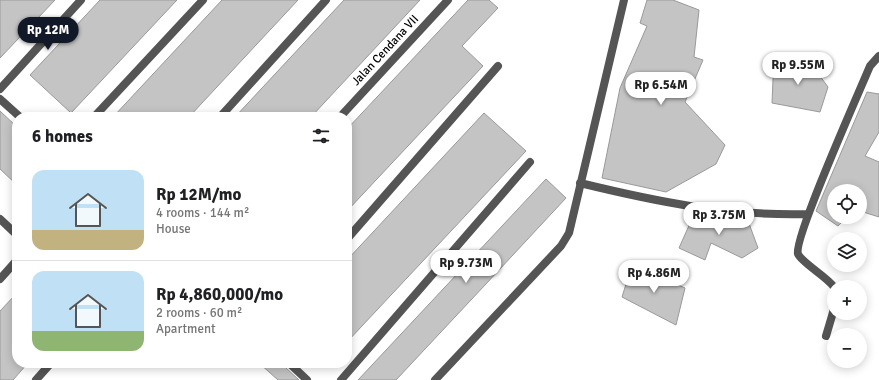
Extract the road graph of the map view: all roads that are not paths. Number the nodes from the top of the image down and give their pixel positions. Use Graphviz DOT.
graph roads {
  1 [pos="81,0"];
  2 [pos="203,0"];
  3 [pos="326,0"];
  4 [pos="448,0"];
  5 [pos="624,0"];
  6 [pos="879,56"];
  7 [pos="498,66"];
  8 [pos="0,89"];
  9 [pos="0,99"];
  10 [pos="14,112"];
  11 [pos="99,112"];
  12 [pos="225,112"];
  13 [pos="345,112"];
  14 [pos="530,162"];
  15 [pos="580,183"];
  16 [pos="808,214"];
  17 [pos="0,219"];
  18 [pos="12,230"];
  19 [pos="352,233"];
  20 [pos="12,266"];
  21 [pos="0,279"];
  22 [pos="829,280"];
  23 [pos="831,320"];
  24 [pos="826,336"];
  25 [pos="352,367"];
  26 [pos="47,368"];
  27 [pos="294,368"];
  28 [pos="351,368"];
  29 [pos="36,380"];
  30 [pos="307,380"];
  31 [pos="341,380"];
  32 [pos="435,380"];
  1 -- 8 [label="street"];
  2 -- 11 [label="street"];
  3 -- 12 [label="street"];
  4 -- 13 [label="street, Jalan Cendana VII"];
  5 -- 15 [label="street"];
  6 -- 16 [label="street"];
  7 -- 19 [label="street"];
  9 -- 10 [label="street"];
  14 -- 25 [label="street"];
  15 -- 16 [label="street"];
  15 -- 32 [label="street"];
  16 -- 22 [label="street"];
  17 -- 18 [label="street"];
  20 -- 21 [label="street"];
  23 -- 24 [label="street"];
  26 -- 29 [label="street"];
  27 -- 30 [label="street"];
  28 -- 31 [label="street"];
}
